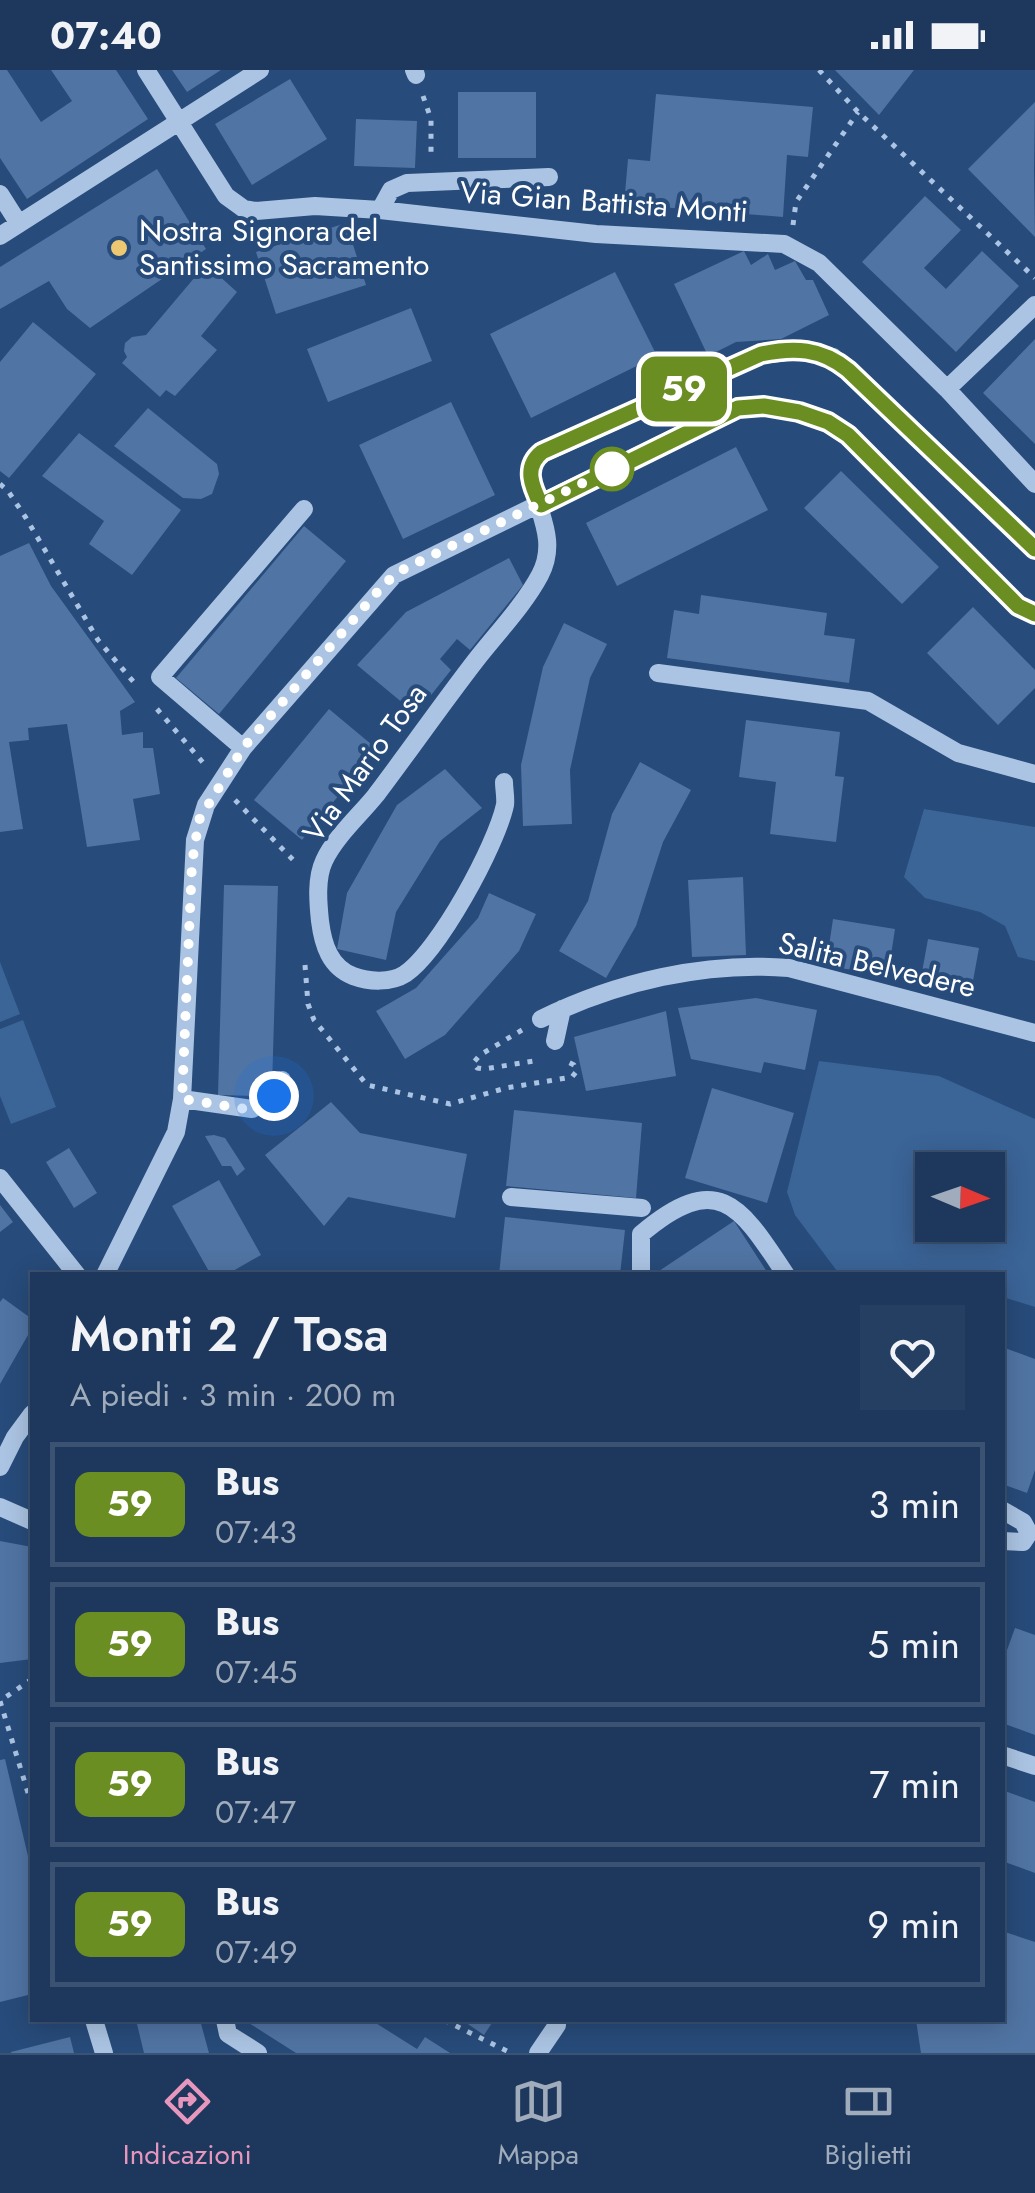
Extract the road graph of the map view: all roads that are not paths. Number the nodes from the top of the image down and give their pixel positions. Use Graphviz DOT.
graph roads {
  1 [pos="146,70"];
  2 [pos="260,70"];
  3 [pos="176,122"];
  4 [pos="549,177"];
  5 [pos="0,194"];
  6 [pos="380,210"];
  7 [pos="19,224"];
  8 [pos="0,236"];
  9 [pos="1035,305"];
  10 [pos="948,390"];
  11 [pos="1035,484"];
  12 [pos="541,505"];
  13 [pos="304,509"];
  14 [pos="1035,548"];
  15 [pos="1035,614"];
  16 [pos="658,673"];
  17 [pos="243,748"];
  18 [pos="1035,774"];
  19 [pos="504,782"];
  20 [pos="562,1008"];
  21 [pos="542,1019"];
  22 [pos="1035,1033"];
  23 [pos="554,1041"];
  24 [pos="282,1080"];
  25 [pos="182,1099"];
  26 [pos="0,1178"];
  27 [pos="511,1197"];
  28 [pos="642,1208"];
  29 [pos="75,1272"];
  30 [pos="106,1272"];
  31 [pos="641,1272"];
  32 [pos="784,1272"];
  33 [pos="30,1417"];
  34 [pos="0,1467"];
  35 [pos="0,1507"];
  36 [pos="1005,1512"];
  37 [pos="30,1520"];
  38 [pos="1005,1541"];
  39 [pos="1005,1756"];
  40 [pos="1035,1766"];
  41 [pos="95,2022"];
  42 [pos="557,2025"];
  43 [pos="227,2027"];
  44 [pos="104,2053"];
  45 [pos="233,2053"];
  46 [pos="258,2053"];
  47 [pos="538,2053"];
  1 -- 3 [label="street, Via Gian Battista Monti"];
  2 -- 3 [label="street"];
  3 -- 6 [label="street, Via Gian Battista Monti"];
  3 -- 7 [label="street"];
  4 -- 6 [label="street"];
  5 -- 7 [label="street"];
  6 -- 10 [label="street, Via Gian Battista Monti"];
  7 -- 8 [label="street"];
  9 -- 10 [label="street"];
  10 -- 11 [label="street, Via Gian Battista Monti"];
  12 -- 14 [label="street"];
  12 -- 15 [label="street"];
  12 -- 17 [label="street"];
  12 -- 19 [label="street, Via Mario Tosa"];
  13 -- 17 [label="street"];
  16 -- 18 [label="street"];
  17 -- 25 [label="street"];
  20 -- 21 [label="street, Salita Belvedere"];
  20 -- 22 [label="street, Salita Belvedere"];
  20 -- 23 [label="street"];
  24 -- 25 [label="street"];
  25 -- 30 [label="street"];
  26 -- 29 [label="street"];
  27 -- 28 [label="street"];
  31 -- 32 [label="street"];
  33 -- 34 [label="street"];
  35 -- 37 [label="street"];
  36 -- 38 [label="street"];
  39 -- 40 [label="street"];
  41 -- 44 [label="street"];
  42 -- 47 [label="street"];
  43 -- 45 [label="street"];
  43 -- 46 [label="street"];
}
